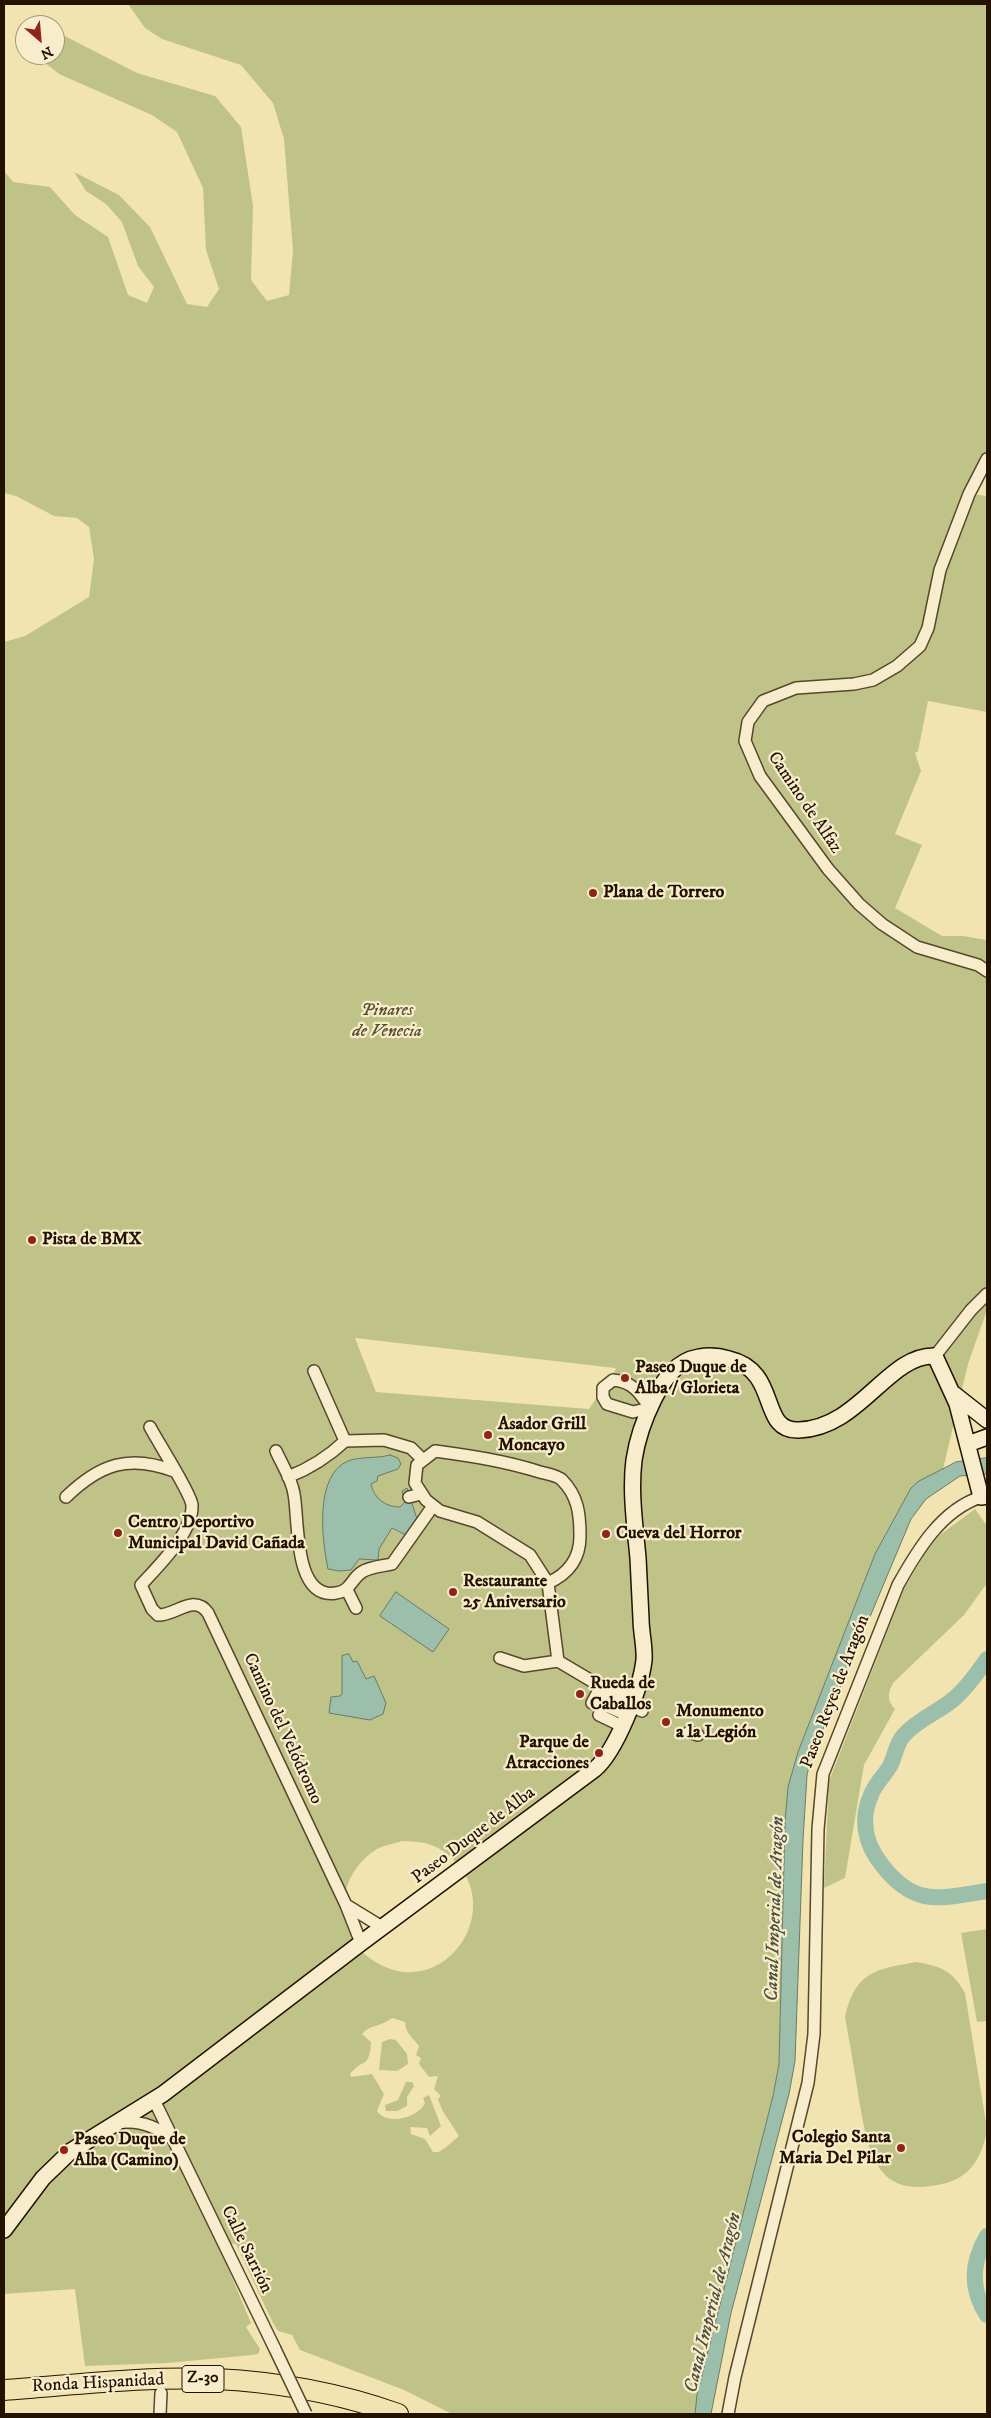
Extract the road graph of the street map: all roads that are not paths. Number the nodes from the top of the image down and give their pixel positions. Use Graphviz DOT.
graph roads {
  1 [pos="987,459"];
  2 [pos="987,971"];
  3 [pos="987,1294"];
  4 [pos="935,1356"];
  5 [pos="314,1371"];
  6 [pos="954,1394"];
  7 [pos="650,1408"];
  8 [pos="633,1412"];
  9 [pos="987,1420"];
  10 [pos="644,1426"];
  11 [pos="150,1427"];
  12 [pos="987,1437"];
  13 [pos="345,1441"];
  14 [pos="969,1449"];
  15 [pos="276,1451"];
  16 [pos="422,1459"];
  17 [pos="174,1471"];
  18 [pos="288,1477"];
  19 [pos="982,1491"];
  20 [pos="422,1494"];
  21 [pos="66,1497"];
  22 [pos="409,1497"];
  23 [pos="433,1506"];
  24 [pos="548,1582"];
  25 [pos="347,1590"];
  26 [pos="356,1608"];
  27 [pos="500,1658"];
  28 [pos="558,1661"];
  29 [pos="602,1698"];
  30 [pos="631,1711"];
  31 [pos="346,1905"];
  32 [pos="382,1927"];
  33 [pos="361,1943"];
  34 [pos="154,2100"];
  35 [pos="114,2124"];
  36 [pos="174,2139"];
  37 [pos="4,2230"];
  38 [pos="158,2387"];
  39 [pos="4,2390"];
  40 [pos="4,2403"];
  41 [pos="160,2414"];
  42 [pos="306,2414"];
  43 [pos="357,2414"];
  44 [pos="398,2414"];
  45 [pos="728,2414"];
  1 -- 2 [label="street, Camino de Alfaz"];
  3 -- 4 [label="street"];
  4 -- 6 [label="street"];
  4 -- 7 [label="street, Paseo Duque de Alba"];
  5 -- 13 [label="street"];
  6 -- 9 [label="street"];
  6 -- 14 [label="street"];
  7 -- 8 [label="street"];
  7 -- 8 [label="street"];
  7 -- 10 [label="street, Paseo Duque de Alba"];
  8 -- 10 [label="street"];
  10 -- 30 [label="street, Paseo Duque de Alba"];
  11 -- 17 [label="street"];
  12 -- 14 [label="street"];
  13 -- 16 [label="street"];
  13 -- 18 [label="street"];
  14 -- 19 [label="street"];
  15 -- 18 [label="street"];
  16 -- 20 [label="street"];
  16 -- 24 [label="street"];
  17 -- 21 [label="street"];
  17 -- 31 [label="street, Camino del Velódromo"];
  18 -- 25 [label="street"];
  19 -- 45 [label="street, Paseo Reyes de Aragón"];
  20 -- 22 [label="street"];
  20 -- 23 [label="street"];
  23 -- 24 [label="street"];
  23 -- 25 [label="street"];
  24 -- 28 [label="street"];
  25 -- 26 [label="street"];
  27 -- 28 [label="street"];
  28 -- 29 [label="street"];
  29 -- 30 [label="street"];
  29 -- 30 [label="street"];
  30 -- 32 [label="street, Paseo Duque de Alba"];
  31 -- 32 [label="street"];
  31 -- 33 [label="street, Camino del Velódromo"];
  32 -- 33 [label="street, Paseo Duque de Alba"];
  33 -- 34 [label="street, Paseo Duque de Alba"];
  34 -- 35 [label="street, Paseo Duque de Alba"];
  34 -- 36 [label="street, Calle Sarrión"];
  35 -- 36 [label="street"];
  35 -- 37 [label="street, Paseo Duque de Alba"];
  36 -- 42 [label="street, Calle Sarrión, bridge"];
  38 -- 39 [label="highway, Ronda Hispanidad / Z-30"];
  38 -- 40 [label="highway, Ronda Hispanidad / Z-30"];
  38 -- 41 [label="street"];
  38 -- 43 [label="highway, Ronda Hispanidad / Z-30"];
  38 -- 44 [label="highway, Ronda Hispanidad / Z-30"];
}
